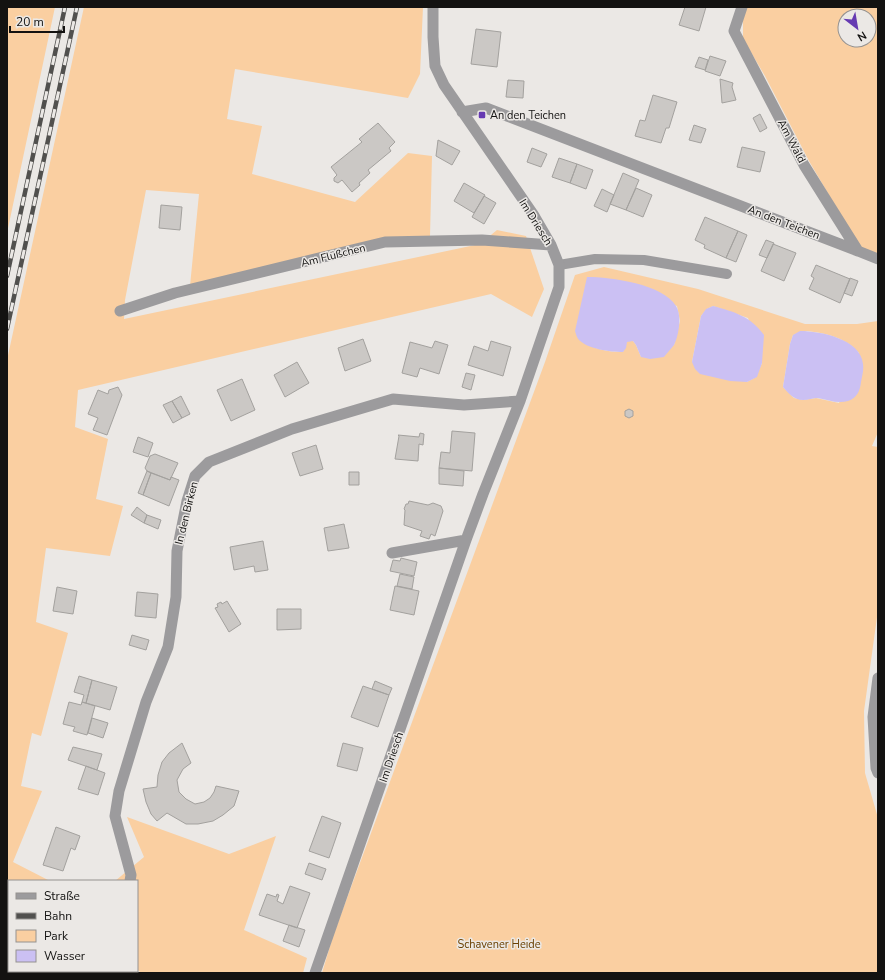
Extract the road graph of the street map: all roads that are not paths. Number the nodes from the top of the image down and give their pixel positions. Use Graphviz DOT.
graph roads {
  1 [pos="433,7"];
  2 [pos="742,7"];
  3 [pos="462,112"];
  4 [pos="552,245"];
  5 [pos="858,251"];
  6 [pos="878,259"];
  7 [pos="559,265"];
  8 [pos="727,274"];
  9 [pos="120,311"];
  10 [pos="520,401"];
  11 [pos="466,540"];
  12 [pos="392,553"];
  13 [pos="878,678"];
  14 [pos="878,773"];
  15 [pos="130,880"];
  16 [pos="315,973"];
  1 -- 3 [label="street, Im Driesch"];
  2 -- 5 [label="street, Am Wald"];
  3 -- 4 [label="street, Im Driesch"];
  3 -- 5 [label="street, An den Teichen"];
  4 -- 7 [label="street, Im Driesch"];
  4 -- 9 [label="street, Am Flüßchen"];
  5 -- 6 [label="street"];
  7 -- 8 [label="lane"];
  7 -- 10 [label="street, Im Driesch"];
  10 -- 11 [label="street, Im Driesch"];
  10 -- 15 [label="street, In den Birken"];
  11 -- 12 [label="street"];
  11 -- 16 [label="street, Im Driesch"];
  13 -- 14 [label="street"];
}
